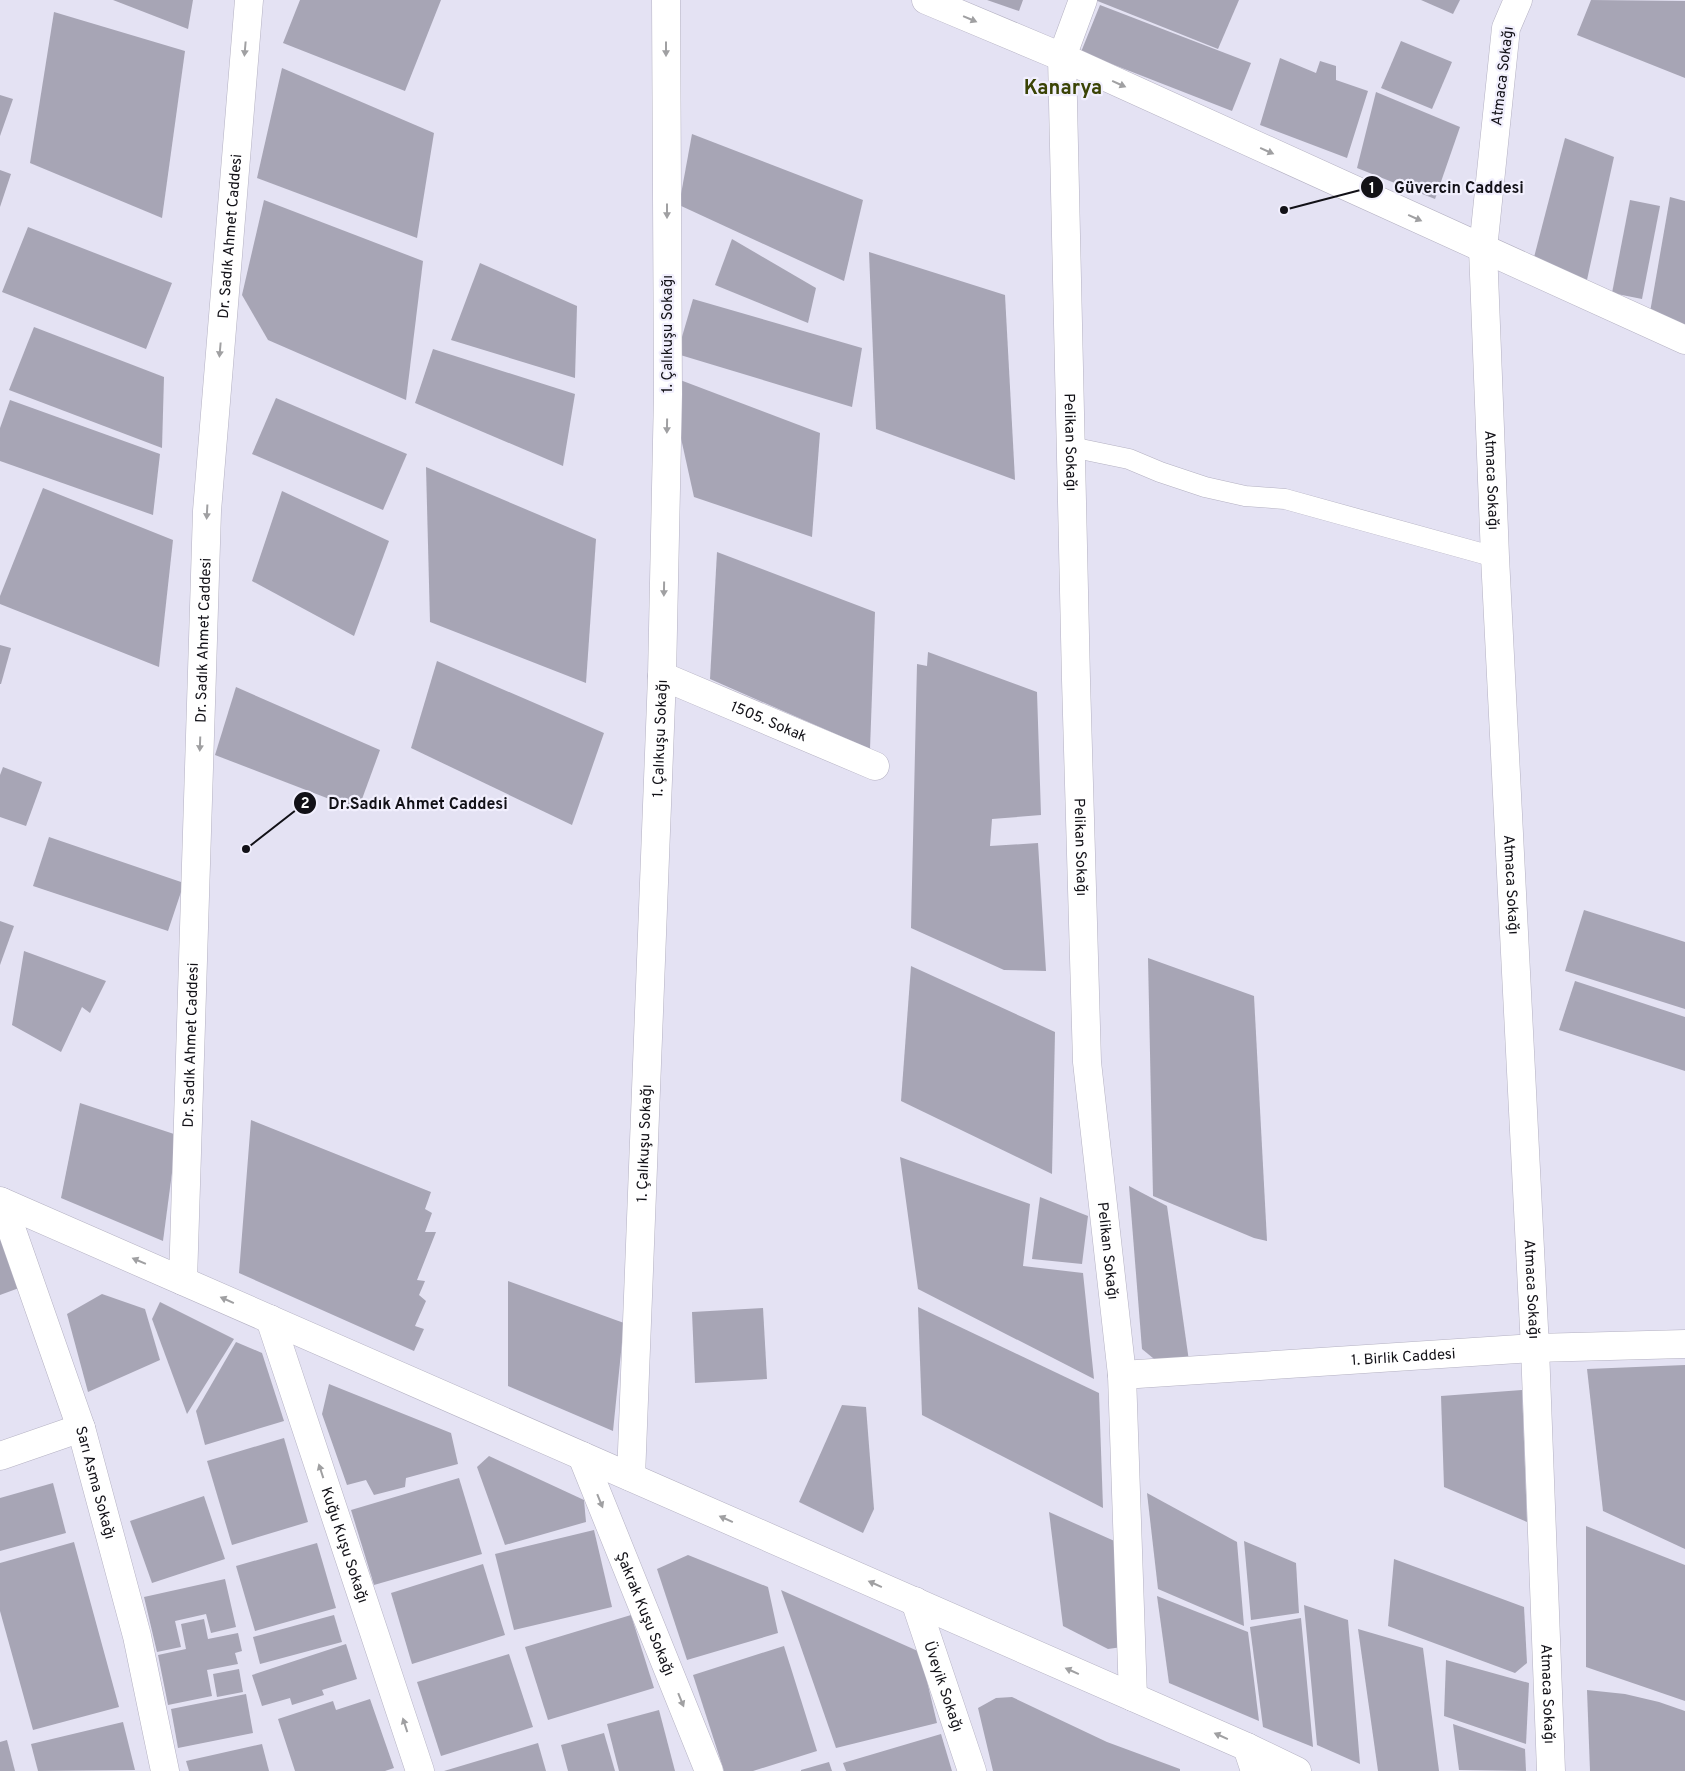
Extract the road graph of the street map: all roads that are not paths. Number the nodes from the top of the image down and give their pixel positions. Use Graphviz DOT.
graph roads {
  1 [pos="249,0"];
  2 [pos="666,0"];
  3 [pos="926,0"];
  4 [pos="1083,0"];
  5 [pos="1518,0"];
  6 [pos="1062,58"];
  7 [pos="1483,249"];
  8 [pos="1685,340"];
  9 [pos="1071,447"];
  10 [pos="1495,557"];
  11 [pos="662,676"];
  12 [pos="875,766"];
  13 [pos="1,1202"];
  14 [pos="183,1281"];
  15 [pos="270,1319"];
  16 [pos="1685,1344"];
  17 [pos="1535,1348"];
  18 [pos="1122,1375"];
  19 [pos="81,1428"];
  20 [pos="0,1456"];
  21 [pos="582,1456"];
  22 [pos="631,1477"];
  23 [pos="915,1602"];
  24 [pos="1133,1697"];
  25 [pos="1251,1759"];
  26 [pos="165,1771"];
  27 [pos="420,1771"];
  28 [pos="709,1771"];
  29 [pos="972,1771"];
  30 [pos="1297,1771"];
  31 [pos="1551,1771"];
  1 -- 14 [label="street, Dr. Sadık Ahmet Caddesi, one-way"];
  2 -- 11 [label="street, 1. Çalıkuşu Sokağı, one-way"];
  3 -- 6 [label="street, one-way"];
  4 -- 6 [label="street, Pelikan Sokağı"];
  5 -- 7 [label="street, Atmaca Sokağı"];
  6 -- 7 [label="street, one-way"];
  6 -- 9 [label="street, Pelikan Sokağı"];
  7 -- 8 [label="street"];
  7 -- 10 [label="street, Atmaca Sokağı"];
  9 -- 10 [label="lane"];
  9 -- 18 [label="street, Pelikan Sokağı"];
  10 -- 17 [label="street, Atmaca Sokağı"];
  11 -- 12 [label="street, 1505. Sokak"];
  11 -- 22 [label="street, 1. Çalıkuşu Sokağı"];
  14 -- 13 [label="street, one-way"];
  13 -- 19 [label="street, Sarı Asma Sokağı"];
  15 -- 14 [label="street, one-way"];
  15 -- 21 [label="street"];
  27 -- 15 [label="street, Kuğu Kuşu Sokağı, one-way"];
  16 -- 17 [label="street, 1. Birlik Caddesi"];
  17 -- 18 [label="street, 1. Birlik Caddesi"];
  17 -- 31 [label="street, Atmaca Sokağı"];
  18 -- 24 [label="street, Pelikan Sokağı"];
  19 -- 20 [label="street"];
  19 -- 26 [label="street, Sarı Asma Sokağı"];
  21 -- 22 [label="street"];
  21 -- 28 [label="street, Şakrak Kuşu Sokağı, one-way"];
  23 -- 22 [label="street, one-way"];
  24 -- 23 [label="street, one-way"];
  23 -- 29 [label="street, Üveyik Sokağı"];
  25 -- 24 [label="street, one-way"];
  25 -- 30 [label="street"];
}
